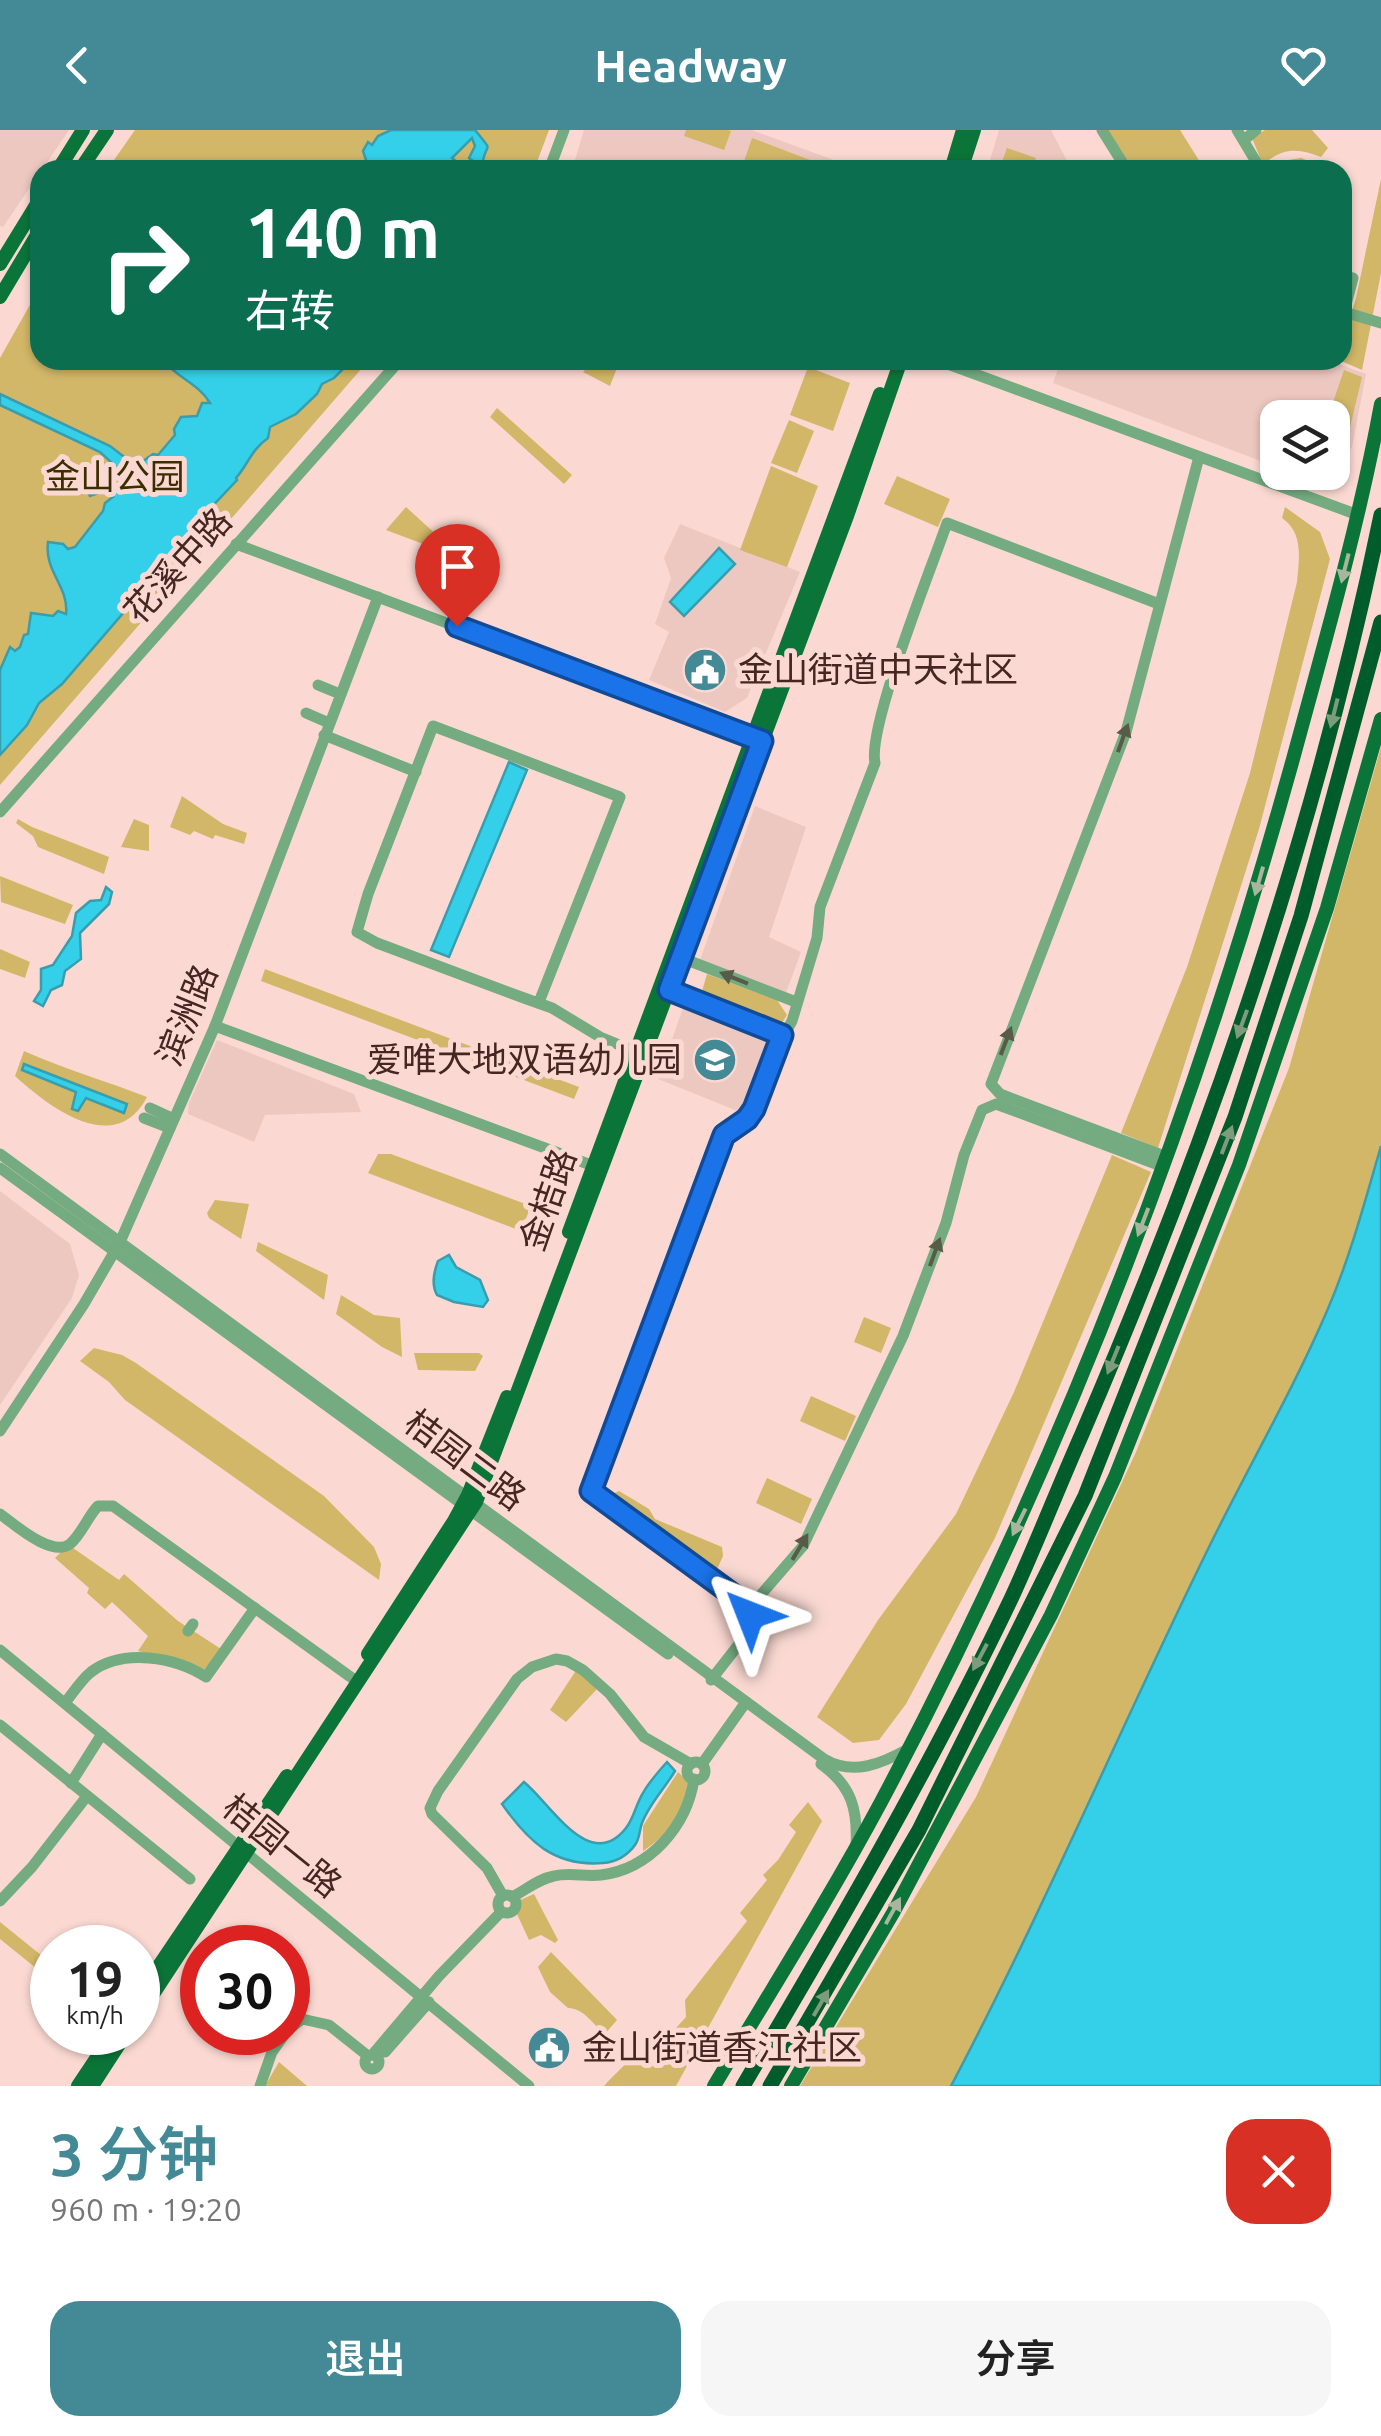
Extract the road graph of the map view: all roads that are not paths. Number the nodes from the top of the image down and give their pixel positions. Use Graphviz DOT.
graph roads {
  1 [pos="83,130"];
  2 [pos="107,130"];
  3 [pos="564,130"];
  4 [pos="964,130"];
  5 [pos="974,130"];
  6 [pos="1102,130"];
  7 [pos="1256,130"];
  8 [pos="1240,135"];
  9 [pos="64,160"];
  10 [pos="87,160"];
  11 [pos="553,160"];
  12 [pos="955,160"];
  13 [pos="965,160"];
  14 [pos="1122,160"];
  15 [pos="1255,160"];
  16 [pos="30,216"];
  17 [pos="30,247"];
  18 [pos="0,264"];
  19 [pos="0,297"];
  20 [pos="1352,314"];
  21 [pos="1381,323"];
  22 [pos="391,370"];
  23 [pos="887,370"];
  24 [pos="897,370"];
  25 [pos="964,370"];
  26 [pos="1381,404"];
  27 [pos="1200,457"];
  28 [pos="1358,516"];
  29 [pos="1381,516"];
  30 [pos="236,544"];
  31 [pos="378,597"];
  32 [pos="1159,604"];
  33 [pos="1381,622"];
  34 [pos="318,685"];
  35 [pos="340,694"];
  36 [pos="306,713"];
  37 [pos="1381,719"];
  38 [pos="326,729"];
  39 [pos="757,739"];
  40 [pos="416,772"];
  41 [pos="0,812"];
  42 [pos="676,956"];
  43 [pos="664,988"];
  44 [pos="539,1002"];
  45 [pos="796,1002"];
  46 [pos="215,1026"];
  47 [pos="782,1035"];
  48 [pos="640,1054"];
  49 [pos="147,1113"];
  50 [pos="172,1124"];
  51 [pos="0,1154"];
  52 [pos="1165,1162"];
  53 [pos="597,1167"];
  54 [pos="0,1168"];
  55 [pos="117,1247"];
  56 [pos="0,1431"];
  57 [pos="470,1503"];
  58 [pos="0,1514"];
  59 [pos="256,1608"];
  60 [pos="751,1608"];
  61 [pos="0,1650"];
  62 [pos="352,1678"];
  63 [pos="711,1681"];
  64 [pos="65,1704"];
  65 [pos="744,1705"];
  66 [pos="0,1725"];
  67 [pos="105,1736"];
  68 [pos="908,1750"];
  69 [pos="696,1764"];
  70 [pos="78,1789"];
  71 [pos="856,1847"];
  72 [pos="242,1850"];
  73 [pos="190,1880"];
  74 [pos="508,1897"];
  75 [pos="0,1901"];
  76 [pos="160,1966"];
  77 [pos="160,1982"];
  78 [pos="425,1999"];
  79 [pos="310,2019"];
  80 [pos="99,2055"];
  81 [pos="113,2055"];
  82 [pos="271,2055"];
  83 [pos="78,2086"];
  84 [pos="92,2086"];
  85 [pos="260,2086"];
  86 [pos="529,2086"];
  87 [pos="714,2086"];
  88 [pos="742,2086"];
  89 [pos="770,2086"];
  90 [pos="791,2086"];
  1 -- 9 [label="main road"];
  2 -- 10 [label="main road"];
  3 -- 11 [label="street"];
  4 -- 12 [label="main road"];
  5 -- 13 [label="main road"];
  6 -- 14 [label="street"];
  7 -- 8 [label="street"];
  8 -- 15 [label="street"];
  16 -- 18 [label="main road"];
  17 -- 19 [label="main road"];
  20 -- 21 [label="street"];
  22 -- 30 [label="street, 花溪中路"];
  23 -- 39 [label="main road, 金桔路"];
  24 -- 39 [label="main road"];
  25 -- 27 [label="street"];
  26 -- 28 [label="main road"];
  27 -- 28 [label="street"];
  27 -- 32 [label="street"];
  28 -- 52 [label="main road, one-way"];
  29 -- 88 [label="highway, one-way"];
  30 -- 31 [label="street"];
  30 -- 41 [label="street, 花溪中路"];
  31 -- 35 [label="street, 滨洲路"];
  31 -- 39 [label="street"];
  32 -- 45 [label="street"];
  52 -- 32 [label="street, one-way"];
  89 -- 33 [label="highway, one-way"];
  34 -- 35 [label="street"];
  35 -- 38 [label="street, 滨洲路"];
  36 -- 38 [label="street"];
  90 -- 37 [label="main road, one-way"];
  38 -- 40 [label="street"];
  38 -- 46 [label="street, 滨洲路"];
  39 -- 42 [label="main road, 金桔路"];
  40 -- 44 [label="street"];
  40 -- 44 [label="street"];
  42 -- 43 [label="main road, 金桔路"];
  45 -- 42 [label="street, one-way"];
  43 -- 47 [label="street"];
  43 -- 48 [label="main road, 金桔路"];
  44 -- 48 [label="street"];
  45 -- 47 [label="street"];
  46 -- 50 [label="street, 滨洲路"];
  46 -- 53 [label="street"];
  47 -- 60 [label="street"];
  48 -- 53 [label="main road, 金桔路"];
  49 -- 50 [label="street"];
  50 -- 55 [label="street, 滨洲路"];
  51 -- 55 [label="street, 桔园二路"];
  60 -- 52 [label="street, one-way"];
  52 -- 68 [label="main road, one-way"];
  53 -- 57 [label="main road, 金桔路"];
  54 -- 55 [label="street, 桔园二路"];
  55 -- 56 [label="street, 滨洲路"];
  55 -- 57 [label="street, 桔园二路"];
  57 -- 62 [label="main road, 金桔路"];
  57 -- 63 [label="street, 桔园二路"];
  57 -- 72 [label="main road"];
  58 -- 59 [label="street"];
  59 -- 62 [label="street"];
  59 -- 64 [label="street"];
  60 -- 63 [label="street"];
  61 -- 64 [label="street, 桔园一路"];
  62 -- 72 [label="main road, 金桔路"];
  63 -- 65 [label="street, 桔园二路"];
  64 -- 67 [label="street, 桔园一路"];
  65 -- 68 [label="street, 桔园二路"];
  65 -- 69 [label="street"];
  65 -- 71 [label="street, 桔园二路"];
  66 -- 70 [label="street"];
  67 -- 70 [label="street"];
  67 -- 72 [label="street, 桔园一路"];
  68 -- 71 [label="main road"];
  69 -- 74 [label="street"];
  69 -- 74 [label="street"];
  70 -- 73 [label="street"];
  70 -- 75 [label="street"];
  71 -- 87 [label="main road"];
  72 -- 76 [label="main road, 金桔路"];
  72 -- 77 [label="main road"];
  72 -- 78 [label="street, 桔园一路"];
  74 -- 78 [label="street"];
  78 -- 79 [label="street"];
  78 -- 86 [label="street, 桔园一路"];
  80 -- 83 [label="main road"];
  81 -- 84 [label="main road"];
  82 -- 85 [label="street"];
}
